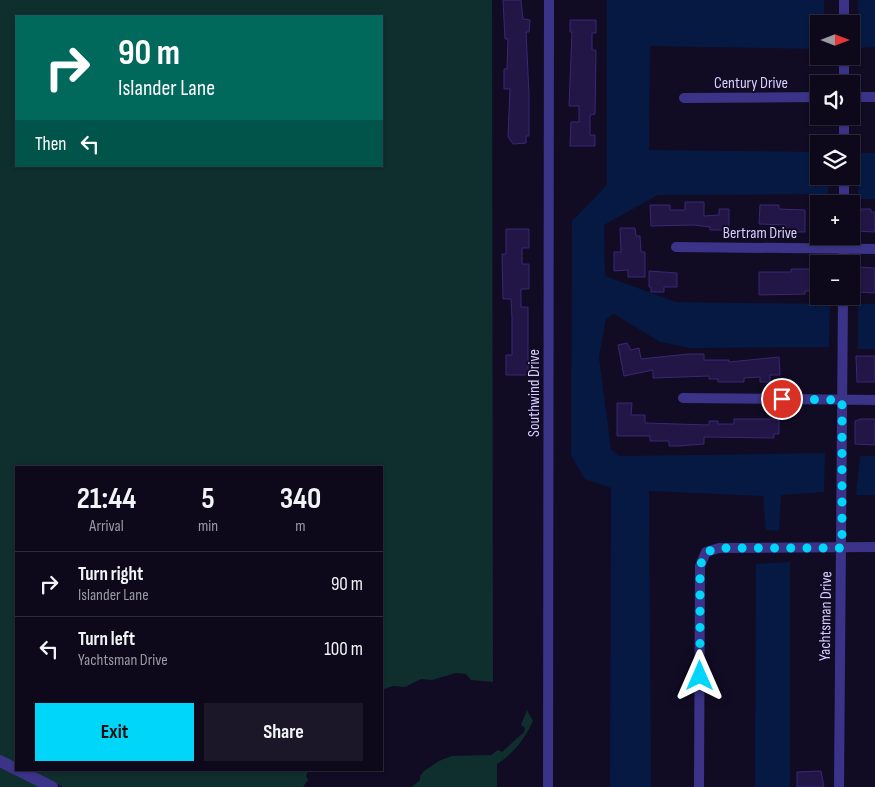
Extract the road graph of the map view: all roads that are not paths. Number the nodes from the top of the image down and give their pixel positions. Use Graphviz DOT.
graph roads {
  1 [pos="549,0"];
  2 [pos="844,0"];
  3 [pos="844,15"];
  4 [pos="810,97"];
  5 [pos="860,97"];
  6 [pos="875,97"];
  7 [pos="684,98"];
  8 [pos="844,245"];
  9 [pos="676,247"];
  10 [pos="844,249"];
  11 [pos="875,249"];
  12 [pos="844,255"];
  13 [pos="843,305"];
  14 [pos="683,398"];
  15 [pos="842,400"];
  16 [pos="875,400"];
  17 [pos="875,547"];
  18 [pos="842,548"];
  19 [pos="0,761"];
  20 [pos="15,769"];
  21 [pos="19,771"];
  22 [pos="52,787"];
  23 [pos="548,787"];
  24 [pos="699,787"];
  25 [pos="839,787"];
  1 -- 23 [label="street, Southwind Drive"];
  2 -- 3 [label="street"];
  4 -- 7 [label="street, Century Drive"];
  5 -- 6 [label="street"];
  8 -- 10 [label="street"];
  9 -- 10 [label="street, Bertram Drive"];
  10 -- 11 [label="street, Bertram Drive"];
  10 -- 12 [label="street"];
  13 -- 15 [label="street, Yachtsman Drive"];
  14 -- 15 [label="street"];
  15 -- 16 [label="street"];
  15 -- 18 [label="street, Yachtsman Drive"];
  17 -- 18 [label="street"];
  18 -- 24 [label="street"];
  18 -- 25 [label="street, Yachtsman Drive"];
  19 -- 20 [label="street"];
  21 -- 22 [label="street"];
}
